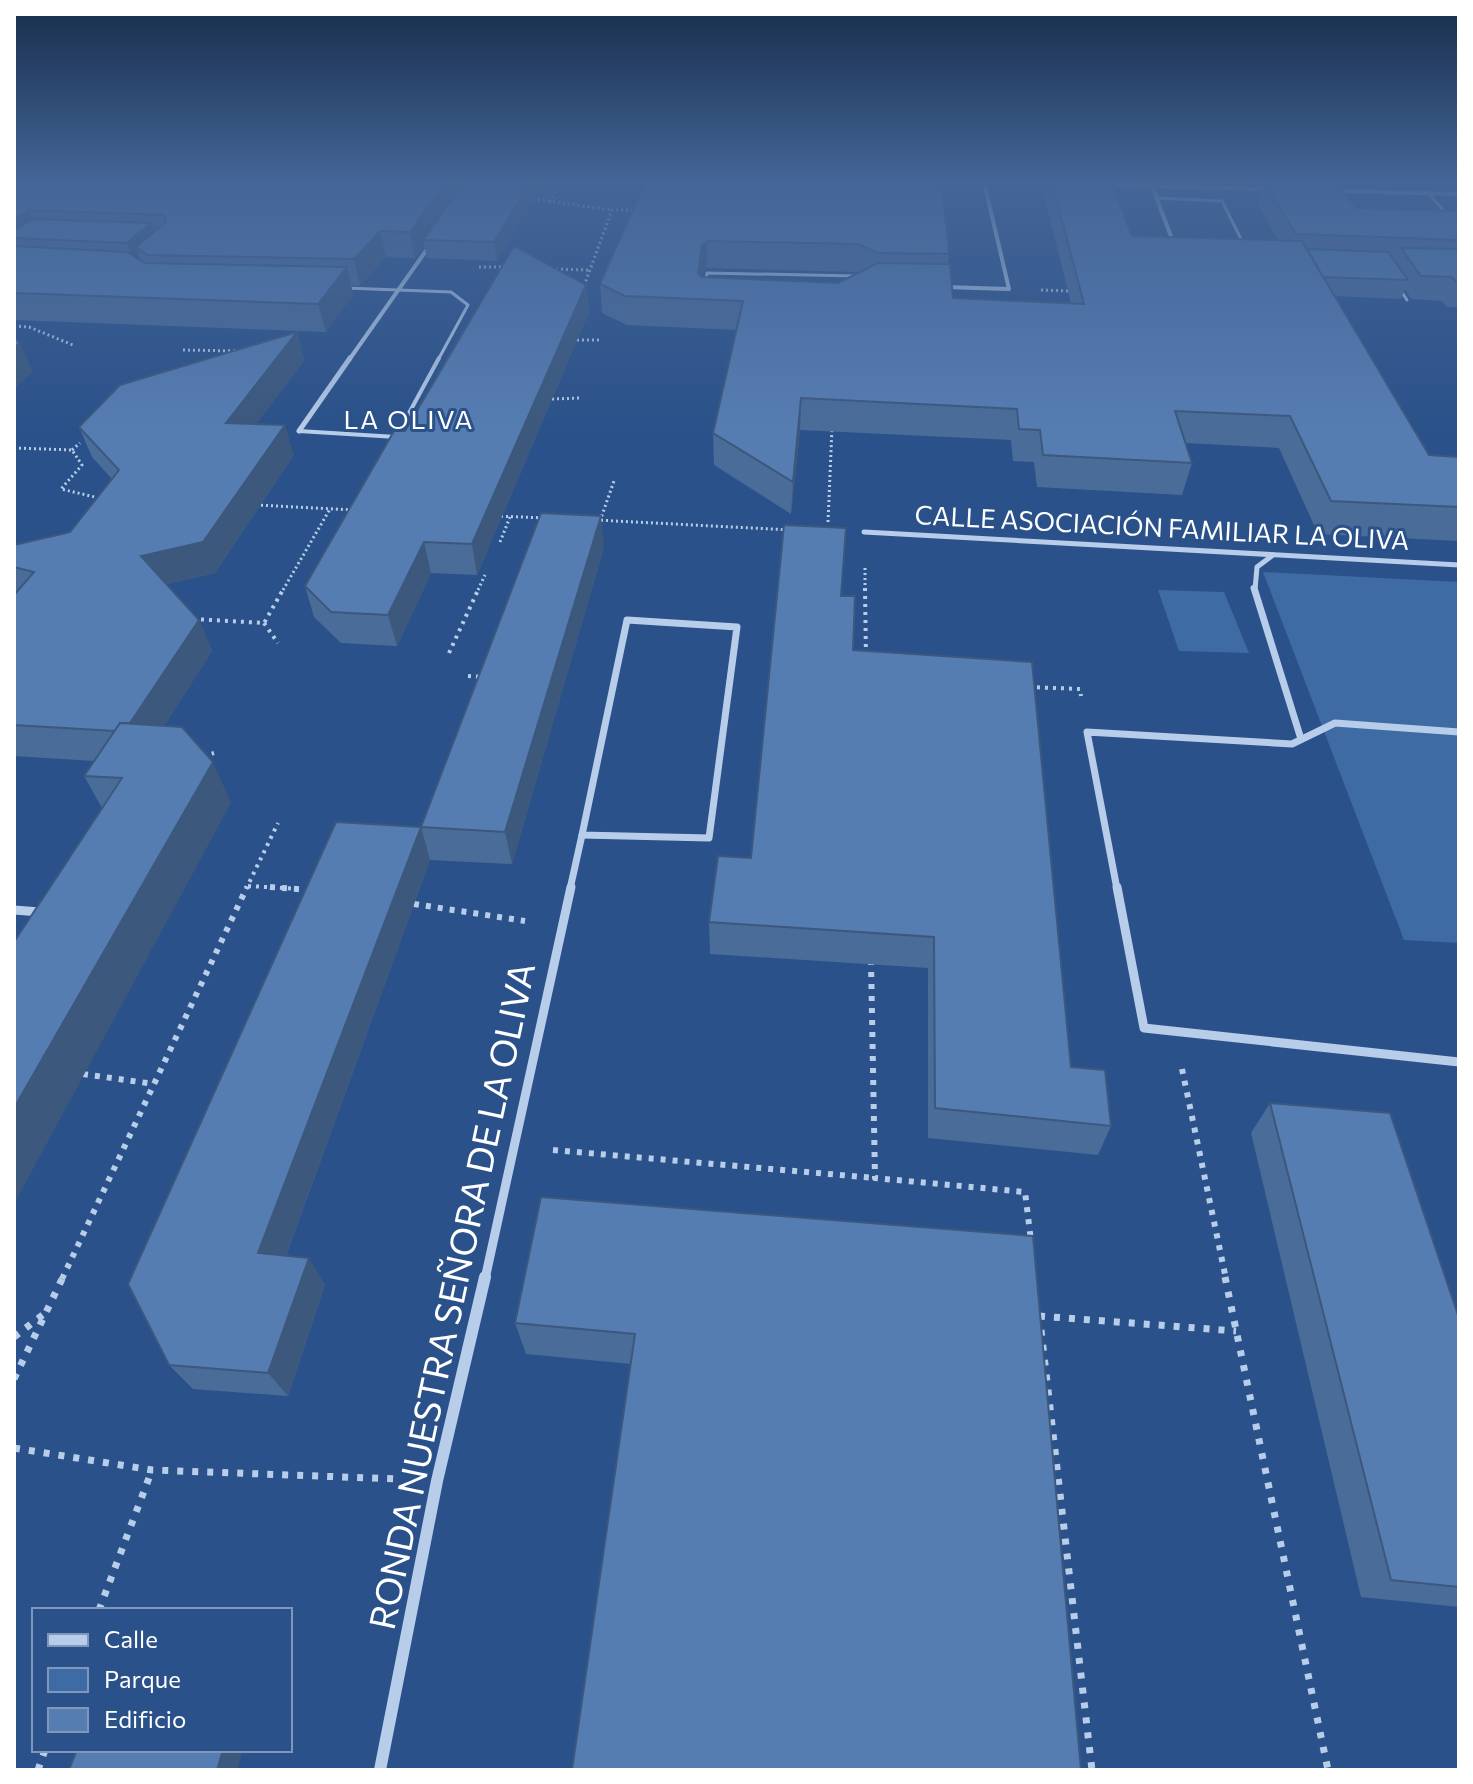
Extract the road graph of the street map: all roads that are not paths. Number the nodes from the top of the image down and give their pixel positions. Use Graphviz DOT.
graph roads {
  1 [pos="416,265"];
  2 [pos="1003,265"];
  3 [pos="1391,277"];
  4 [pos="875,286"];
  5 [pos="890,286"];
  6 [pos="934,287"];
  7 [pos="338,288"];
  8 [pos="399,289"];
  9 [pos="1407,300"];
  10 [pos="299,431"];
  11 [pos="864,532"];
  12 [pos="1273,554"];
  13 [pos="1459,565"];
  14 [pos="1459,732"];
  15 [pos="1301,739"];
  16 [pos="580,835"];
  17 [pos="14,910"];
  18 [pos="31,925"];
  19 [pos="1459,1062"];
  20 [pos="380,1770"];
  1 -- 8 [label="street"];
  2 -- 6 [label="street"];
  3 -- 9 [label="lane"];
  4 -- 4 [label="lane"];
  4 -- 5 [label="street"];
  7 -- 8 [label="lane"];
  8 -- 10 [label="street"];
  8 -- 10 [label="lane"];
  11 -- 12 [label="street, CALLE ASOCIACIÓN FAMILIAR LA OLIVA"];
  12 -- 13 [label="street, CALLE ASOCIACIÓN FAMILIAR LA OLIVA"];
  12 -- 15 [label="street"];
  14 -- 15 [label="street"];
  15 -- 19 [label="street"];
  16 -- 16 [label="street, RONDA NUESTRA SEÑORA DE LA OLIVA"];
  16 -- 20 [label="street, RONDA NUESTRA SEÑORA DE LA OLIVA"];
  17 -- 18 [label="street"];
}
